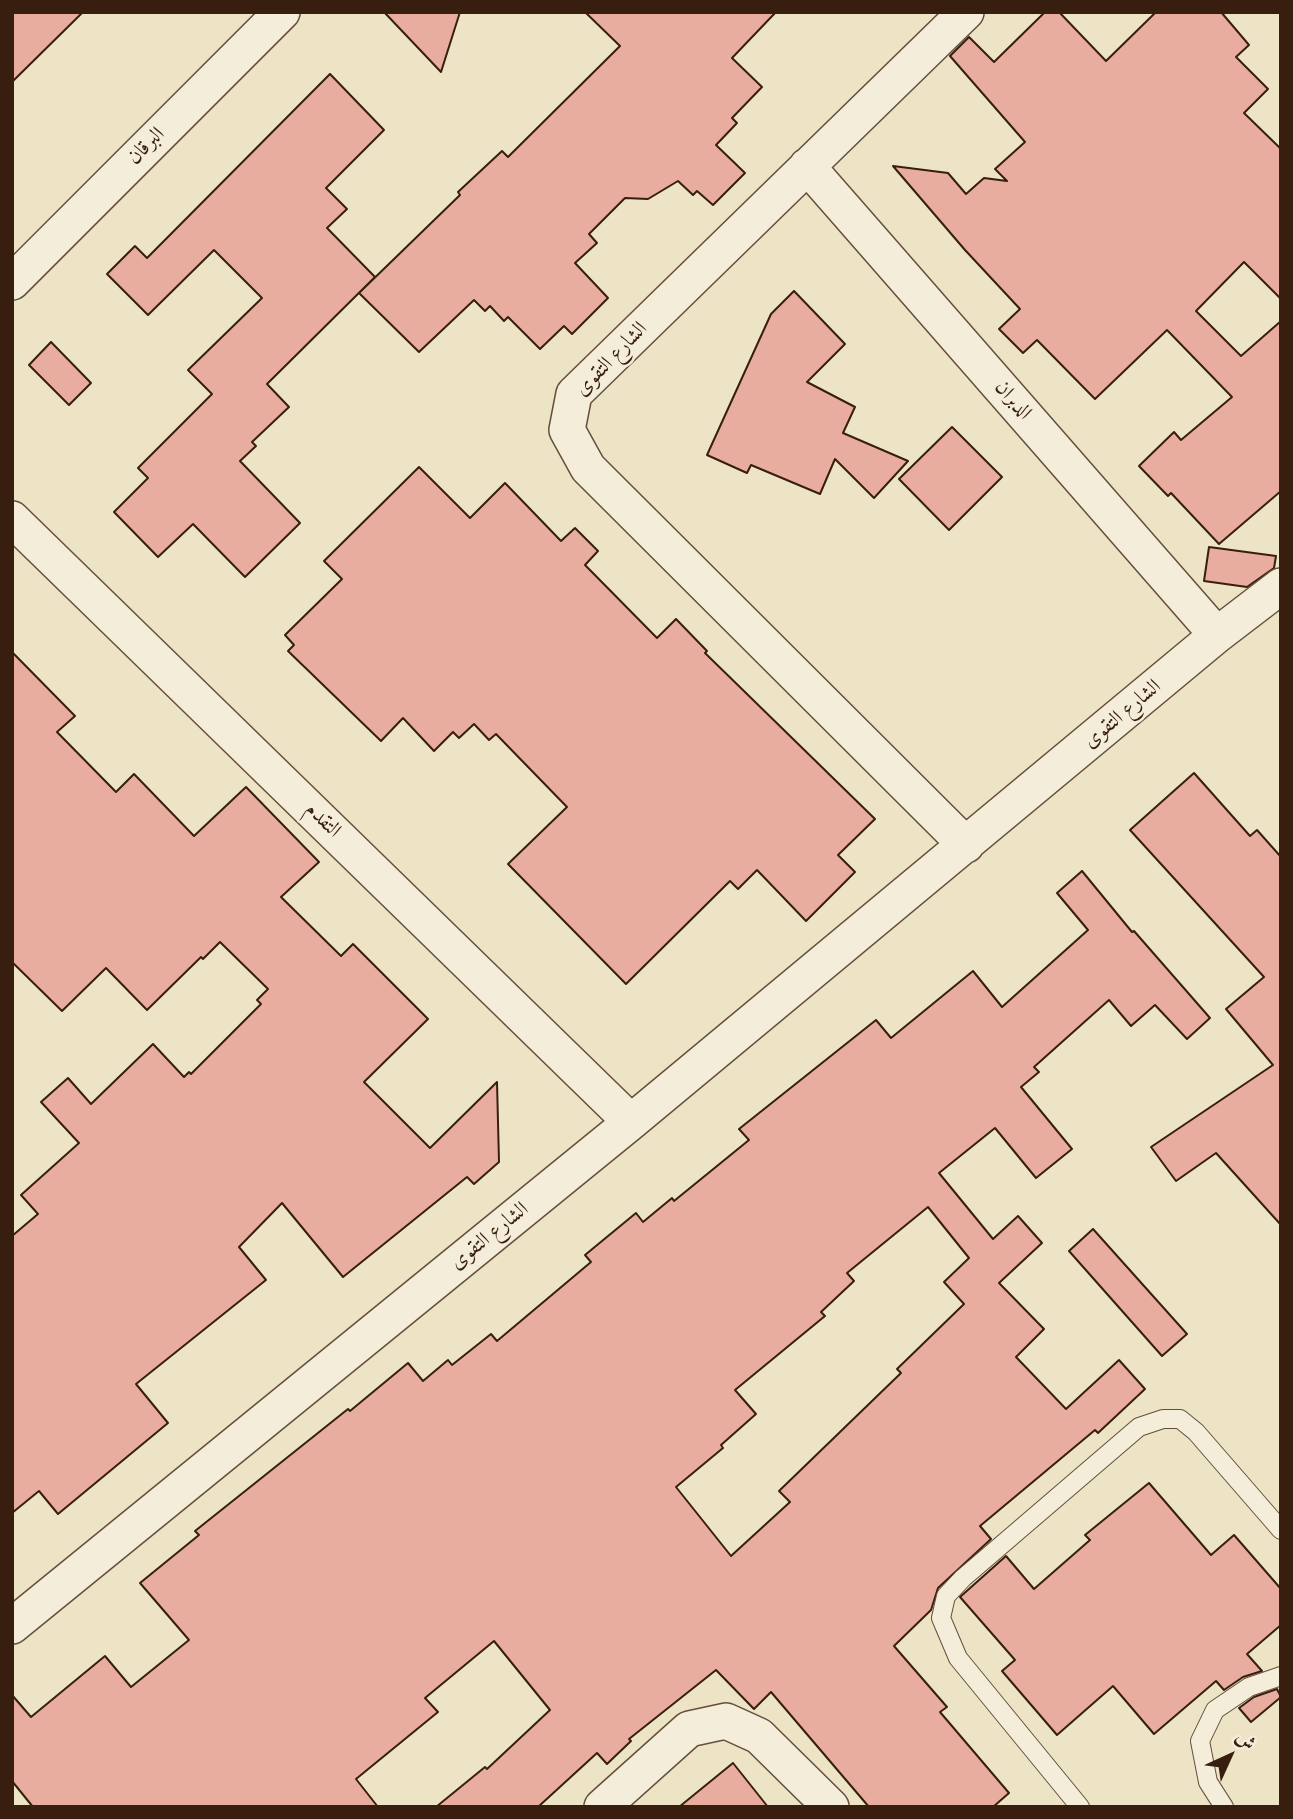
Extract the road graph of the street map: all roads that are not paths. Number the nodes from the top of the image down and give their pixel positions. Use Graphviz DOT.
graph roads {
  1 [pos="282,12"];
  2 [pos="966,12"];
  3 [pos="807,166"];
  4 [pos="12,282"];
  5 [pos="12,519"];
  6 [pos="1281,586"];
  7 [pos="1217,635"];
  8 [pos="966,845"];
  9 [pos="631,1122"];
  10 [pos="1281,1530"];
  11 [pos="12,1626"];
  12 [pos="1281,1676"];
  13 [pos="601,1807"];
  14 [pos="831,1807"];
  15 [pos="1080,1807"];
  16 [pos="1224,1807"];
  1 -- 4 [label="street, البرقان"];
  2 -- 3 [label="street, الشارع التقوى"];
  3 -- 7 [label="street, الدبران"];
  3 -- 8 [label="street, الشارع التقوى"];
  5 -- 9 [label="street, التقدم"];
  6 -- 7 [label="street, الشارع التقوى"];
  7 -- 8 [label="street, الشارع التقوى"];
  8 -- 9 [label="street, الشارع التقوى"];
  9 -- 11 [label="street, الشارع التقوى"];
  10 -- 15 [label="lane"];
  12 -- 16 [label="lane"];
  13 -- 14 [label="street"];
}
